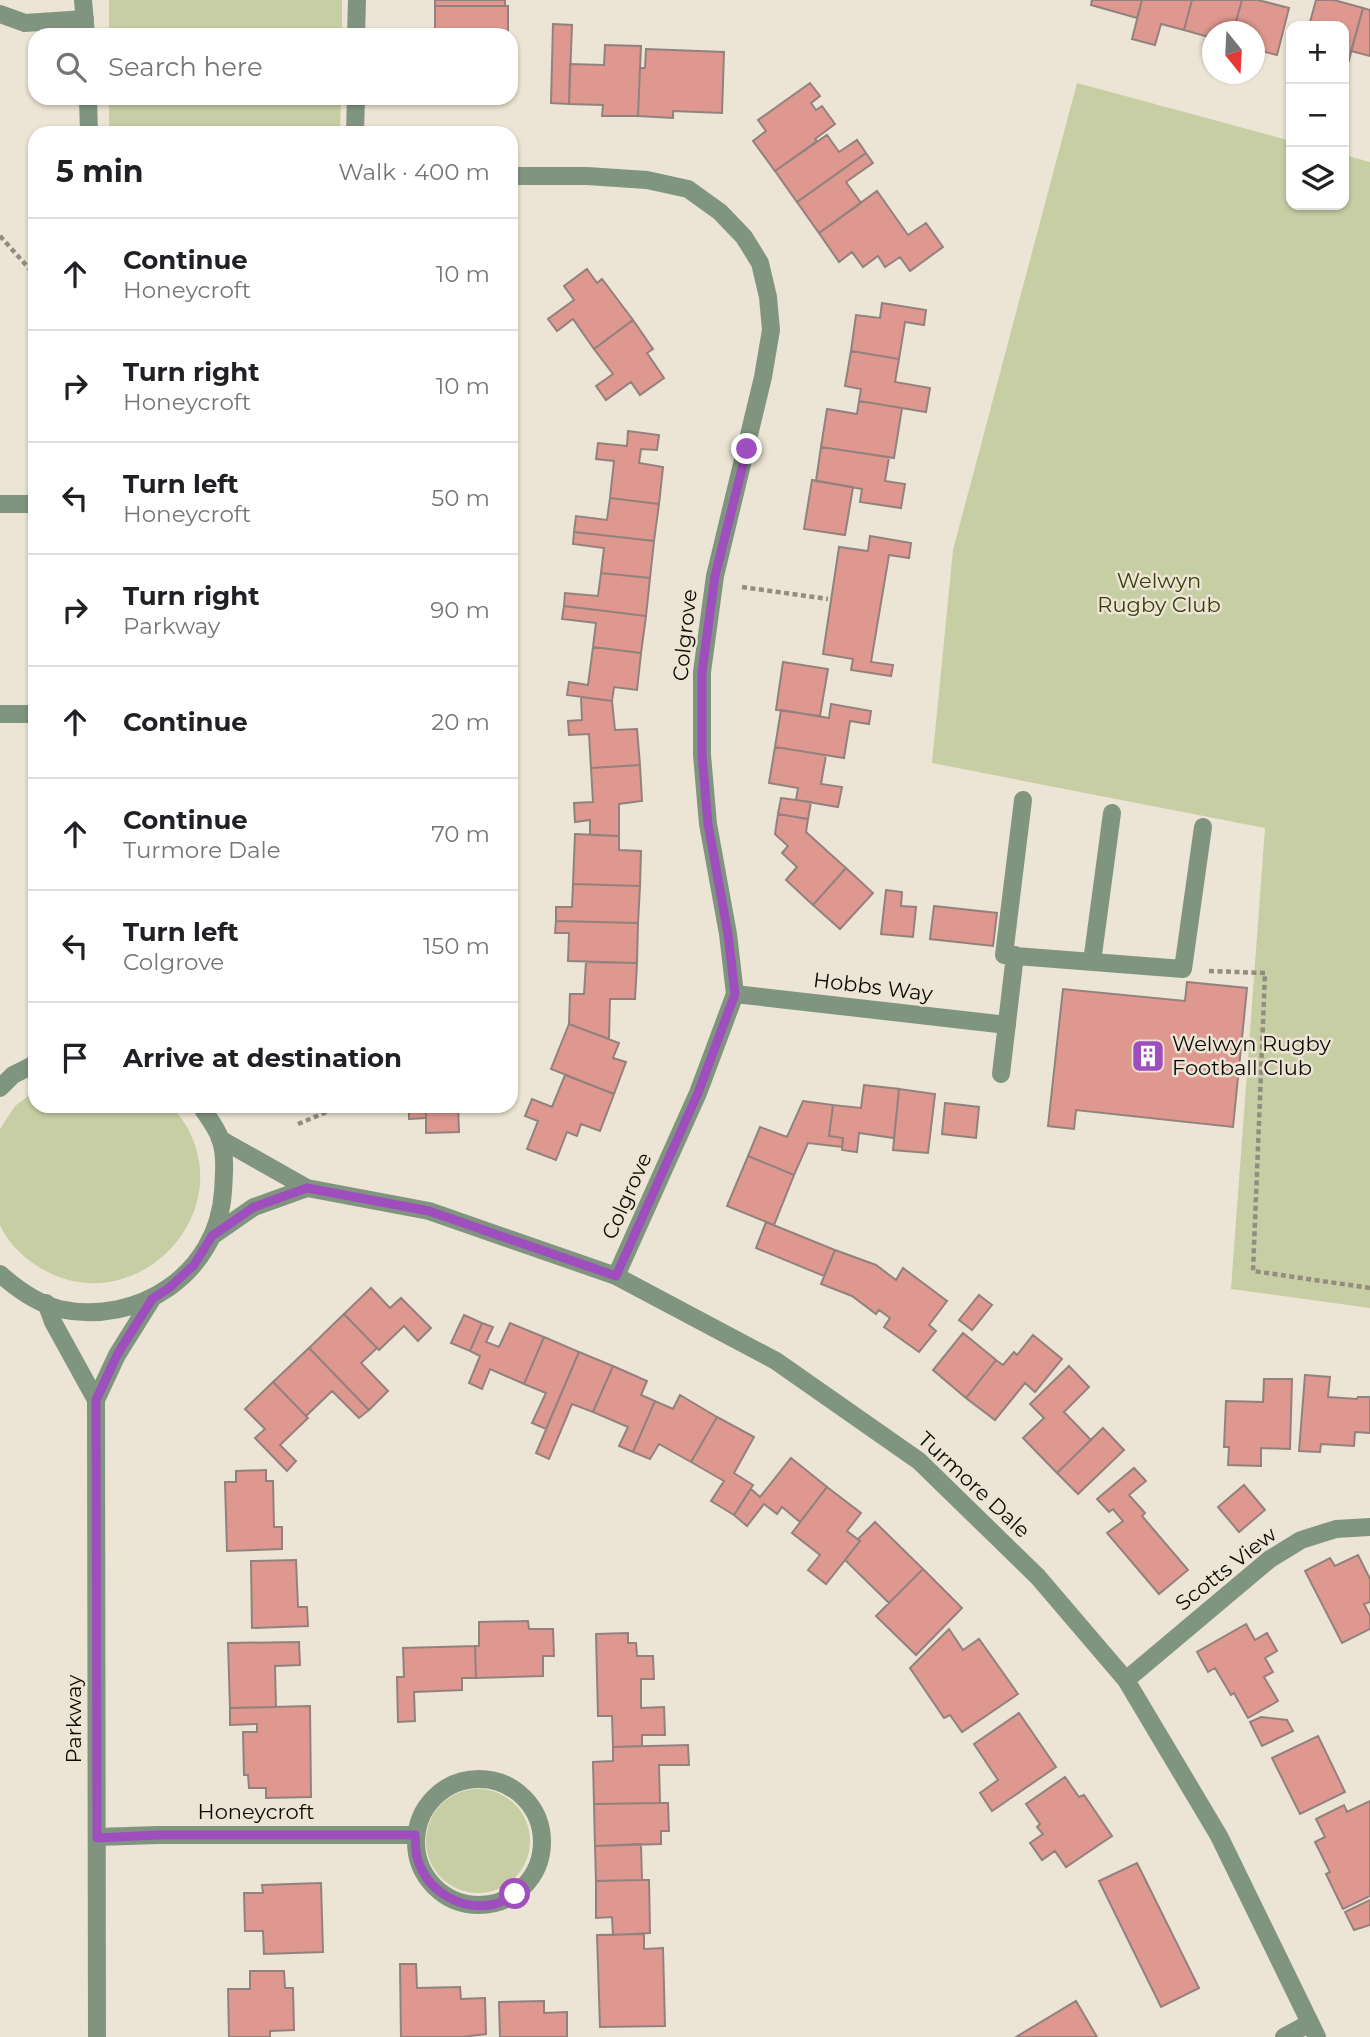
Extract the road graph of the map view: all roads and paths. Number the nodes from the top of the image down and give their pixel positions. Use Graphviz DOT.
graph roads {
  1 [pos="83,0"];
  2 [pos="357,0"];
  3 [pos="0,15"];
  4 [pos="85,27"];
  5 [pos="356,28"];
  6 [pos="88,105"];
  7 [pos="356,105"];
  8 [pos="89,126"];
  9 [pos="355,126"];
  10 [pos="518,176"];
  11 [pos="0,236"];
  12 [pos="28,267"];
  13 [pos="0,504"];
  14 [pos="28,504"];
  15 [pos="714,583"];
  16 [pos="828,599"];
  17 [pos="0,714"];
  18 [pos="28,714"];
  19 [pos="1023,800"];
  20 [pos="1112,813"];
  21 [pos="1203,827"];
  22 [pos="1015,955"];
  23 [pos="1092,961"];
  24 [pos="1183,969"];
  25 [pos="735,994"];
  26 [pos="1007,1025"];
  27 [pos="28,1068"];
  28 [pos="1001,1074"];
  29 [pos="0,1088"];
  30 [pos="205,1113"];
  31 [pos="324,1113"];
  32 [pos="298,1124"];
  33 [pos="220,1139"];
  34 [pos="307,1188"];
  35 [pos="212,1236"];
  36 [pos="0,1274"];
  37 [pos="616,1276"];
  38 [pos="1370,1288"];
  39 [pos="152,1299"];
  40 [pos="46,1303"];
  41 [pos="96,1400"];
  42 [pos="1370,1527"];
  43 [pos="1126,1680"];
  44 [pos="415,1835"];
  45 [pos="97,1838"];
  46 [pos="1313,2030"];
  47 [pos="97,2037"];
  48 [pos="1284,2037"];
  1 -- 4 [label="street"];
  2 -- 5 [label="street"];
  3 -- 4 [label="street"];
  6 -- 8 [label="street"];
  7 -- 9 [label="street"];
  10 -- 15 [label="street, Colgrove"];
  11 -- 12 [label="path"];
  13 -- 14 [label="street"];
  15 -- 16 [label="path"];
  15 -- 25 [label="street, Colgrove"];
  17 -- 18 [label="street"];
  19 -- 22 [label="street"];
  20 -- 23 [label="street"];
  21 -- 24 [label="street"];
  22 -- 23 [label="street"];
  22 -- 26 [label="street"];
  23 -- 24 [label="street"];
  24 -- 38 [label="path"];
  25 -- 26 [label="street, Hobbs Way"];
  25 -- 37 [label="street, Colgrove"];
  26 -- 28 [label="street"];
  27 -- 29 [label="street"];
  30 -- 33 [label="street"];
  31 -- 32 [label="path"];
  33 -- 34 [label="street, Turmore Dale"];
  33 -- 35 [label="street"];
  34 -- 35 [label="street"];
  34 -- 37 [label="street, Turmore Dale"];
  35 -- 39 [label="street"];
  36 -- 40 [label="street"];
  37 -- 43 [label="street, Turmore Dale"];
  39 -- 40 [label="street"];
  39 -- 41 [label="street, Parkway"];
  40 -- 41 [label="street, Parkway"];
  41 -- 45 [label="street, Parkway"];
  42 -- 43 [label="street, Scotts View"];
  43 -- 46 [label="street, Turmore Dale"];
  44 -- 44 [label="street"];
  44 -- 45 [label="street, Honeycroft"];
  45 -- 47 [label="street, Parkway"];
  46 -- 48 [label="street"];
}
